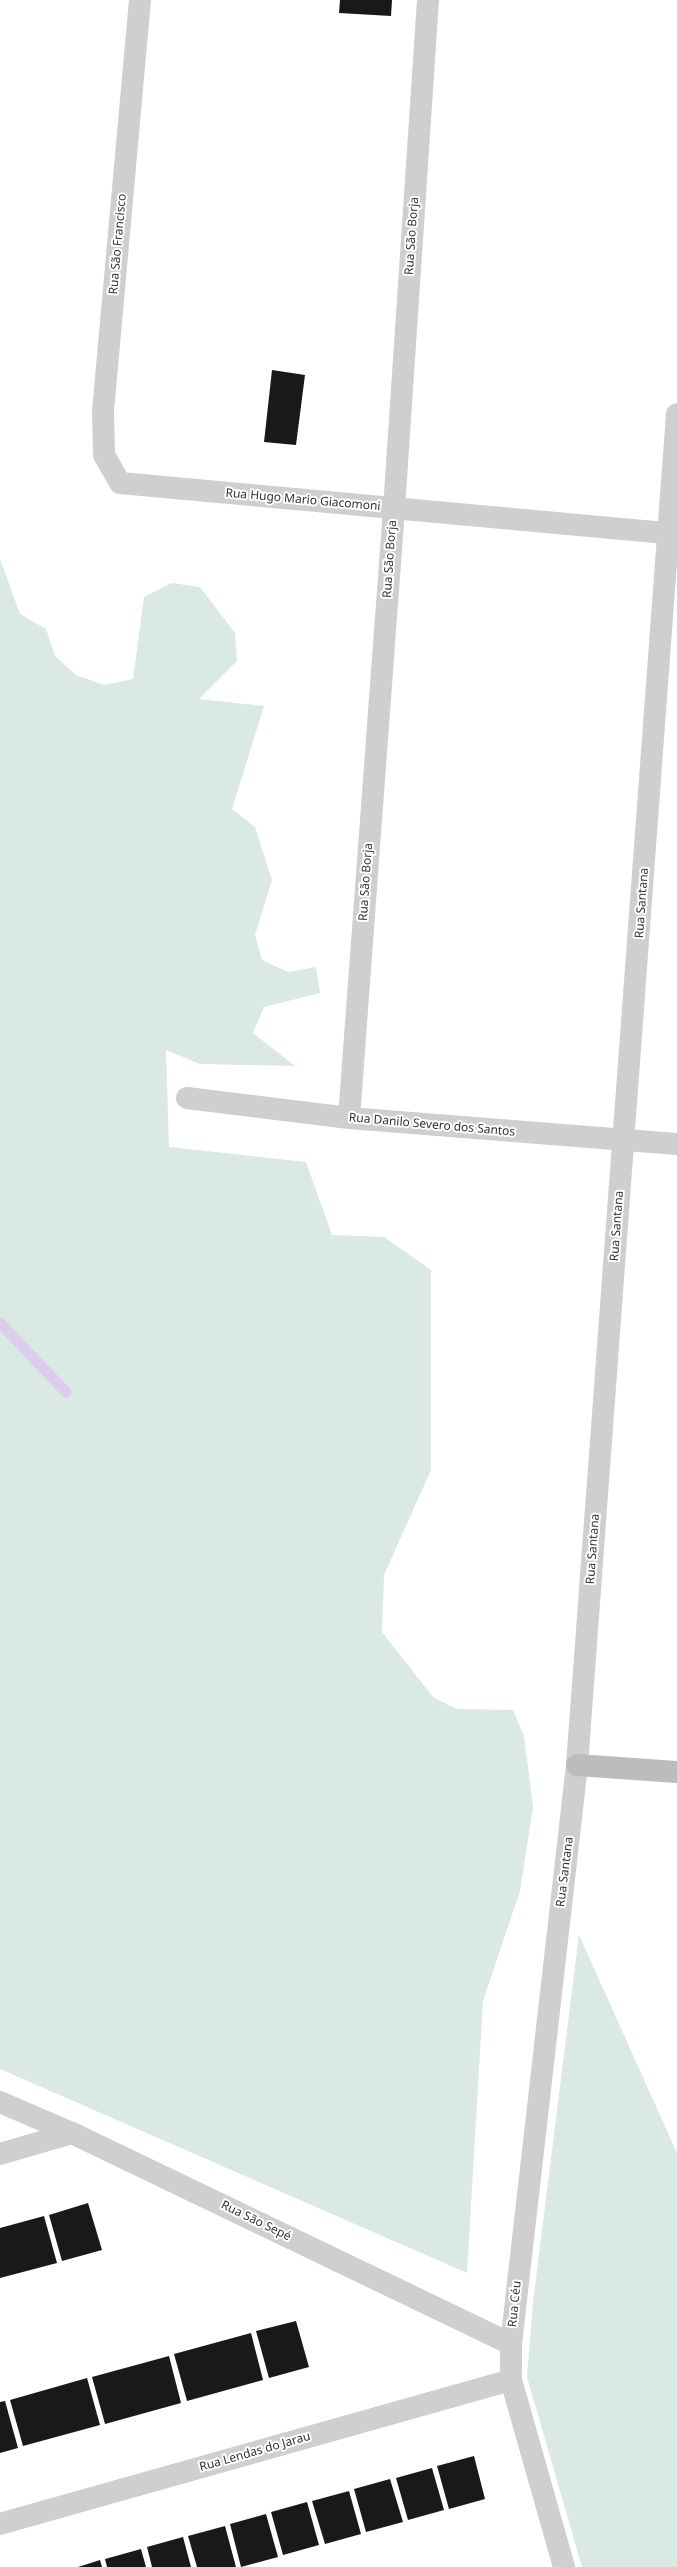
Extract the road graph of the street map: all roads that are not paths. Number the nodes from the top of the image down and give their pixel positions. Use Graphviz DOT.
graph roads {
  1 [pos="140,0"];
  2 [pos="428,0"];
  3 [pos="677,414"];
  4 [pos="120,483"];
  5 [pos="394,509"];
  6 [pos="673,534"];
  7 [pos="187,1098"];
  8 [pos="349,1118"];
  9 [pos="624,1140"];
  10 [pos="677,1144"];
  11 [pos="577,1765"];
  12 [pos="677,1772"];
  13 [pos="546,2036"];
  14 [pos="0,2102"];
  15 [pos="72,2133"];
  16 [pos="0,2154"];
  17 [pos="511,2344"];
  18 [pos="511,2380"];
  19 [pos="0,2524"];
  20 [pos="564,2567"];
  1 -- 4 [label="street, Rua São Francisco"];
  2 -- 5 [label="street, Rua São Borja"];
  3 -- 6 [label="street, Rua Santana"];
  4 -- 5 [label="street, Rua Hugo Mario Giacomoni"];
  5 -- 6 [label="street, Rua Hugo Mario Giacomoni"];
  5 -- 8 [label="street, Rua São Borja"];
  6 -- 9 [label="street, Rua Santana"];
  7 -- 8 [label="street, Rua Danilo Severo dos Santos"];
  8 -- 9 [label="street, Rua Danilo Severo dos Santos"];
  9 -- 10 [label="street, Rua Danilo Severo dos Santos"];
  9 -- 11 [label="street, Rua Santana"];
  11 -- 12 [label="street"];
  11 -- 13 [label="street, Rua Santana"];
  13 -- 17 [label="street, Rua Céu"];
  14 -- 15 [label="street, Rua São Sepé"];
  15 -- 16 [label="street"];
  15 -- 17 [label="street, Rua São Sepé"];
  17 -- 18 [label="street, Rua Céu"];
  18 -- 19 [label="street, Rua Lendas do Jarau"];
  18 -- 20 [label="street, Rua Céu"];
}
